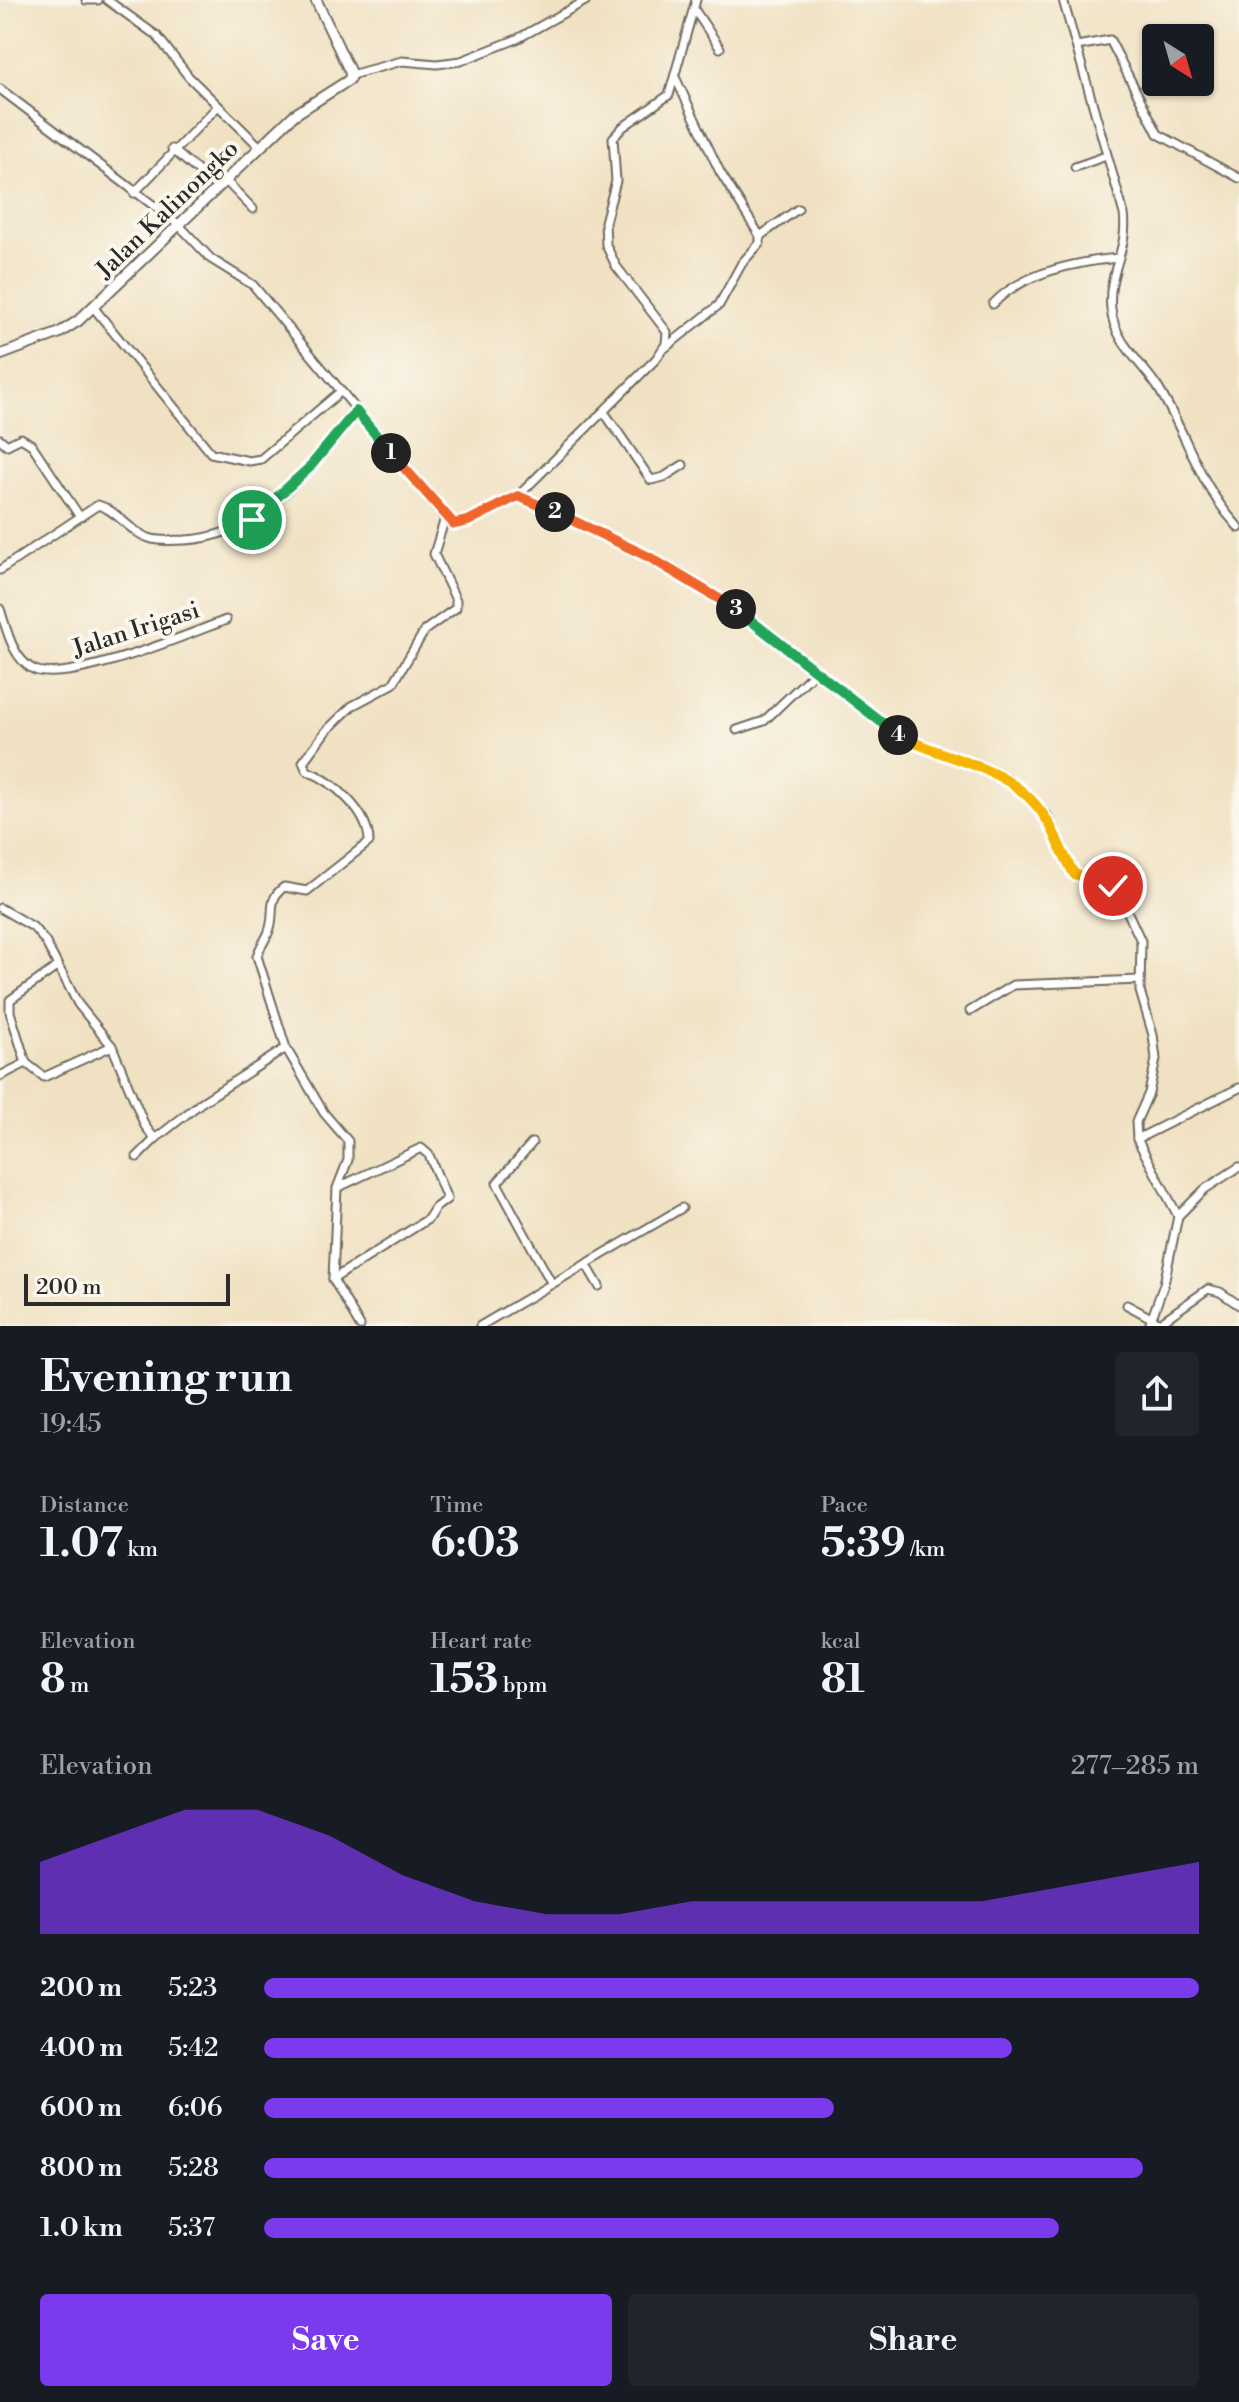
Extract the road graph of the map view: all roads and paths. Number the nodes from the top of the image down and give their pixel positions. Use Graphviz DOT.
graph roads {
  1 [pos="86,0"];
  2 [pos="98,0"];
  3 [pos="107,0"];
  4 [pos="316,0"];
  5 [pos="587,0"];
  6 [pos="696,0"];
  7 [pos="1063,0"];
  8 [pos="694,9"];
  9 [pos="1077,46"];
  10 [pos="720,48"];
  11 [pos="351,75"];
  12 [pos="676,79"];
  13 [pos="0,89"];
  14 [pos="218,106"];
  15 [pos="260,147"];
  16 [pos="172,149"];
  17 [pos="1106,156"];
  18 [pos="1075,167"];
  19 [pos="1239,178"];
  20 [pos="221,183"];
  21 [pos="134,193"];
  22 [pos="253,209"];
  23 [pos="798,209"];
  24 [pos="178,224"];
  25 [pos="760,236"];
  26 [pos="1118,258"];
  27 [pos="993,304"];
  28 [pos="94,308"];
  29 [pos="664,348"];
  30 [pos="0,355"];
  31 [pos="340,392"];
  32 [pos="356,411"];
  33 [pos="604,412"];
  34 [pos="0,439"];
  35 [pos="683,465"];
  36 [pos="518,496"];
  37 [pos="80,517"];
  38 [pos="445,518"];
  39 [pos="1239,528"];
  40 [pos="0,570"];
  41 [pos="0,609"];
  42 [pos="226,620"];
  43 [pos="815,672"];
  44 [pos="737,730"];
  45 [pos="0,908"];
  46 [pos="58,966"];
  47 [pos="1140,980"];
  48 [pos="970,1011"];
  49 [pos="112,1046"];
  50 [pos="286,1048"];
  51 [pos="26,1063"];
  52 [pos="0,1076"];
  53 [pos="1239,1088"];
  54 [pos="155,1139"];
  55 [pos="1137,1139"];
  56 [pos="532,1143"];
  57 [pos="137,1157"];
  58 [pos="1239,1167"];
  59 [pos="337,1188"];
  60 [pos="682,1208"];
  61 [pos="1178,1216"];
  62 [pos="586,1264"];
  63 [pos="333,1279"];
  64 [pos="552,1284"];
  65 [pos="599,1286"];
  66 [pos="1127,1305"];
  67 [pos="1239,1305"];
  68 [pos="1157,1323"];
  69 [pos="360,1326"];
  70 [pos="480,1326"];
  1 -- 2 [label="street"];
  3 -- 14 [label="street"];
  4 -- 11 [label="street"];
  5 -- 11 [label="street"];
  6 -- 8 [label="street"];
  7 -- 9 [label="street"];
  8 -- 10 [label="street"];
  8 -- 12 [label="street"];
  9 -- 17 [label="street"];
  9 -- 19 [label="street"];
  11 -- 15 [label="street, Jalan Kalinongko"];
  12 -- 25 [label="street"];
  12 -- 29 [label="street"];
  13 -- 21 [label="street"];
  14 -- 15 [label="street"];
  14 -- 16 [label="street"];
  15 -- 20 [label="street, Jalan Kalinongko"];
  16 -- 20 [label="street"];
  16 -- 21 [label="street"];
  17 -- 18 [label="street"];
  17 -- 26 [label="street"];
  20 -- 22 [label="street"];
  20 -- 24 [label="street, Jalan Kalinongko"];
  21 -- 24 [label="street"];
  23 -- 25 [label="street"];
  24 -- 28 [label="street, Jalan Kalinongko"];
  24 -- 31 [label="street"];
  25 -- 29 [label="street"];
  26 -- 27 [label="street"];
  26 -- 39 [label="street"];
  28 -- 30 [label="street, Jalan Kalinongko"];
  28 -- 31 [label="street"];
  29 -- 33 [label="street"];
  31 -- 32 [label="street"];
  32 -- 37 [label="street"];
  32 -- 38 [label="street"];
  33 -- 35 [label="street"];
  33 -- 36 [label="street"];
  34 -- 37 [label="street"];
  36 -- 38 [label="street"];
  36 -- 43 [label="street"];
  37 -- 40 [label="street"];
  38 -- 50 [label="street"];
  41 -- 42 [label="street, Jalan Irigasi"];
  43 -- 44 [label="street"];
  43 -- 47 [label="street"];
  45 -- 46 [label="street"];
  46 -- 49 [label="street"];
  46 -- 51 [label="street"];
  47 -- 48 [label="street"];
  47 -- 55 [label="street"];
  49 -- 51 [label="street"];
  49 -- 54 [label="street"];
  50 -- 54 [label="street"];
  50 -- 59 [label="street"];
  51 -- 52 [label="street"];
  53 -- 55 [label="street"];
  54 -- 57 [label="street"];
  55 -- 61 [label="street"];
  56 -- 64 [label="street"];
  58 -- 61 [label="street"];
  59 -- 63 [label="street"];
  59 -- 63 [label="street"];
  60 -- 62 [label="street"];
  61 -- 68 [label="street"];
  62 -- 64 [label="street"];
  62 -- 65 [label="street"];
  63 -- 69 [label="street"];
  64 -- 70 [label="street"];
  66 -- 68 [label="street"];
  67 -- 68 [label="street"];
}
